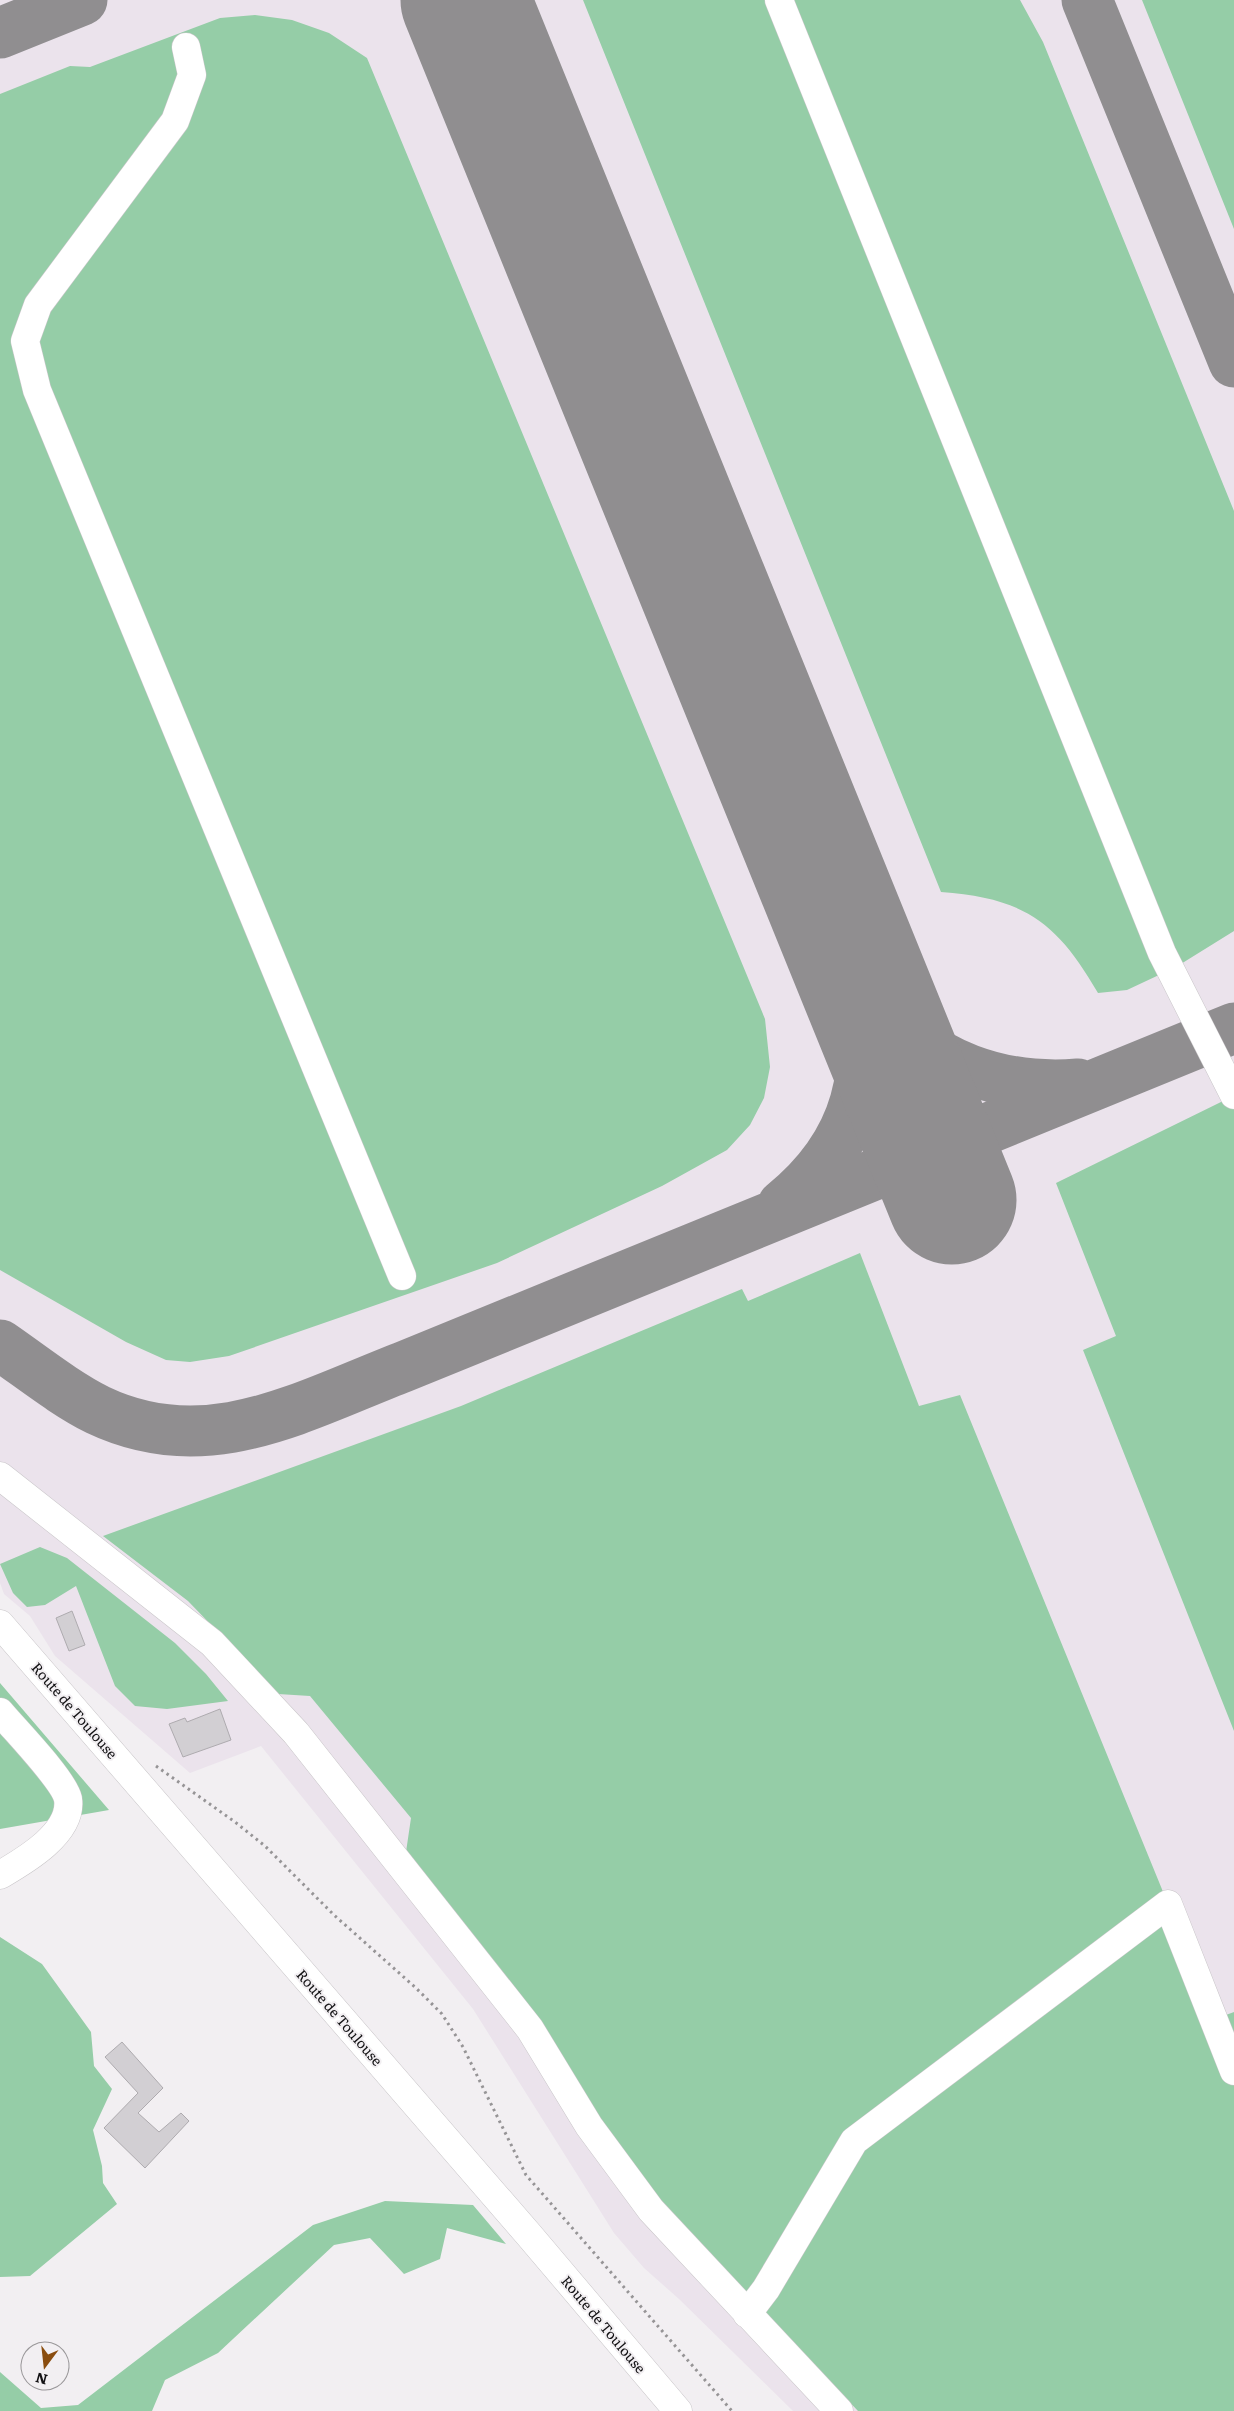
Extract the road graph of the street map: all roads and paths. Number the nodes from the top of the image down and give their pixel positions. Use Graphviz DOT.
graph roads {
  1 [pos="779,0"];
  2 [pos="186,47"];
  3 [pos="1234,1095"];
  4 [pos="402,1276"];
  5 [pos="0,1476"];
  6 [pos="0,1624"];
  7 [pos="0,1712"];
  8 [pos="154,1765"];
  9 [pos="0,1875"];
  10 [pos="1234,2071"];
  11 [pos="747,2314"];
  12 [pos="678,2411"];
  13 [pos="732,2411"];
  14 [pos="839,2411"];
  1 -- 3 [label="main road"];
  2 -- 4 [label="main road"];
  5 -- 11 [label="main road"];
  6 -- 12 [label="main road, Route de Toulouse"];
  7 -- 9 [label="main road"];
  8 -- 13 [label="path"];
  10 -- 11 [label="main road"];
  11 -- 14 [label="main road"];
}
